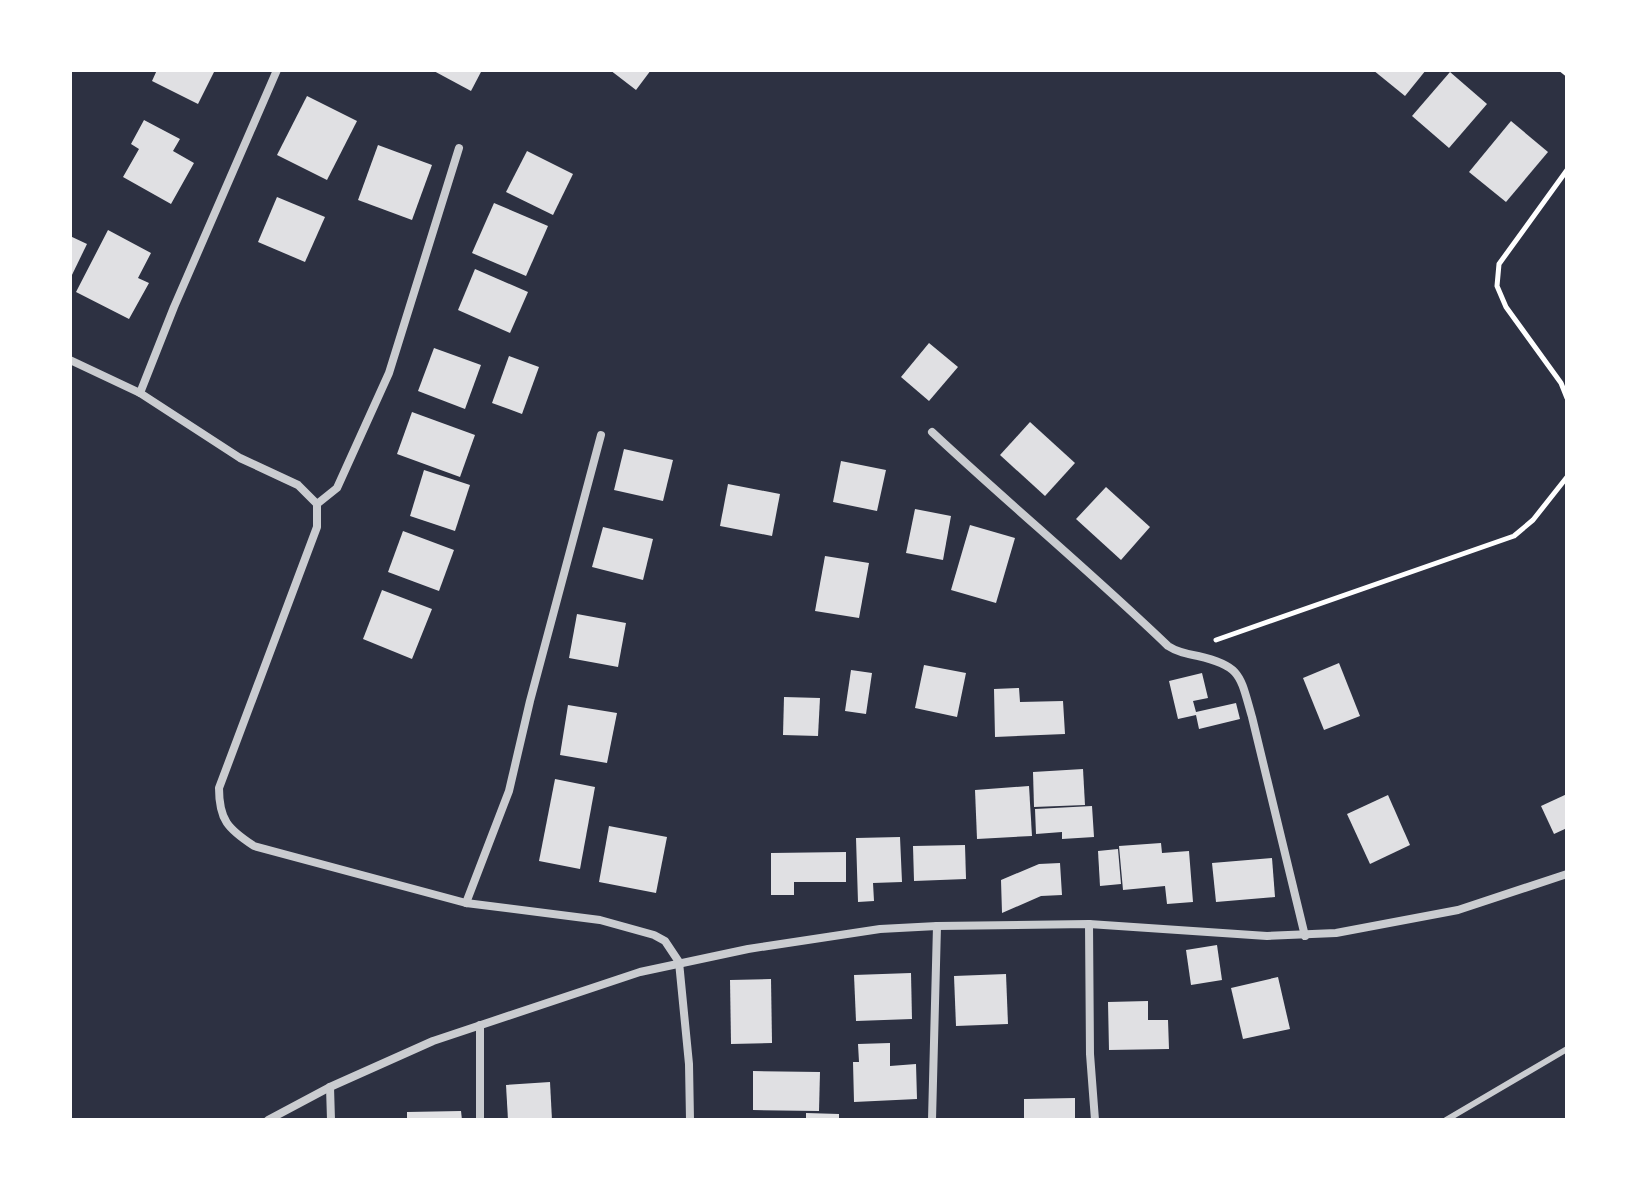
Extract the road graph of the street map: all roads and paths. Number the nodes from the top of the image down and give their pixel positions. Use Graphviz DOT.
graph roads {
  1 [pos="277,70"];
  2 [pos="1562,70"];
  3 [pos="1567,74"];
  4 [pos="459,148"];
  5 [pos="1567,170"];
  6 [pos="70,360"];
  7 [pos="140,393"];
  8 [pos="1567,398"];
  9 [pos="932,432"];
  10 [pos="601,435"];
  11 [pos="1567,477"];
  12 [pos="317,504"];
  13 [pos="1181,652"];
  14 [pos="1567,874"];
  15 [pos="466,903"];
  16 [pos="1089,924"];
  17 [pos="937,926"];
  18 [pos="1305,936"];
  19 [pos="679,962"];
  20 [pos="480,1025"];
  21 [pos="1567,1049"];
  22 [pos="330,1087"];
  23 [pos="268,1120"];
  24 [pos="331,1120"];
  25 [pos="480,1120"];
  26 [pos="690,1120"];
  27 [pos="932,1120"];
  28 [pos="1095,1120"];
  29 [pos="1446,1120"];
  1 -- 7 [label="street"];
  2 -- 3 [label="path"];
  4 -- 12 [label="street"];
  5 -- 8 [label="path"];
  6 -- 7 [label="street"];
  7 -- 12 [label="street"];
  9 -- 13 [label="street"];
  10 -- 15 [label="street"];
  11 -- 13 [label="path"];
  12 -- 15 [label="street"];
  13 -- 18 [label="street"];
  14 -- 18 [label="street"];
  15 -- 19 [label="street"];
  16 -- 17 [label="street"];
  16 -- 18 [label="street"];
  16 -- 28 [label="street"];
  17 -- 19 [label="street"];
  17 -- 27 [label="street"];
  19 -- 20 [label="street"];
  19 -- 26 [label="street"];
  20 -- 22 [label="street"];
  20 -- 25 [label="street"];
  21 -- 29 [label="lane"];
  22 -- 23 [label="street"];
  22 -- 24 [label="street"];
}
